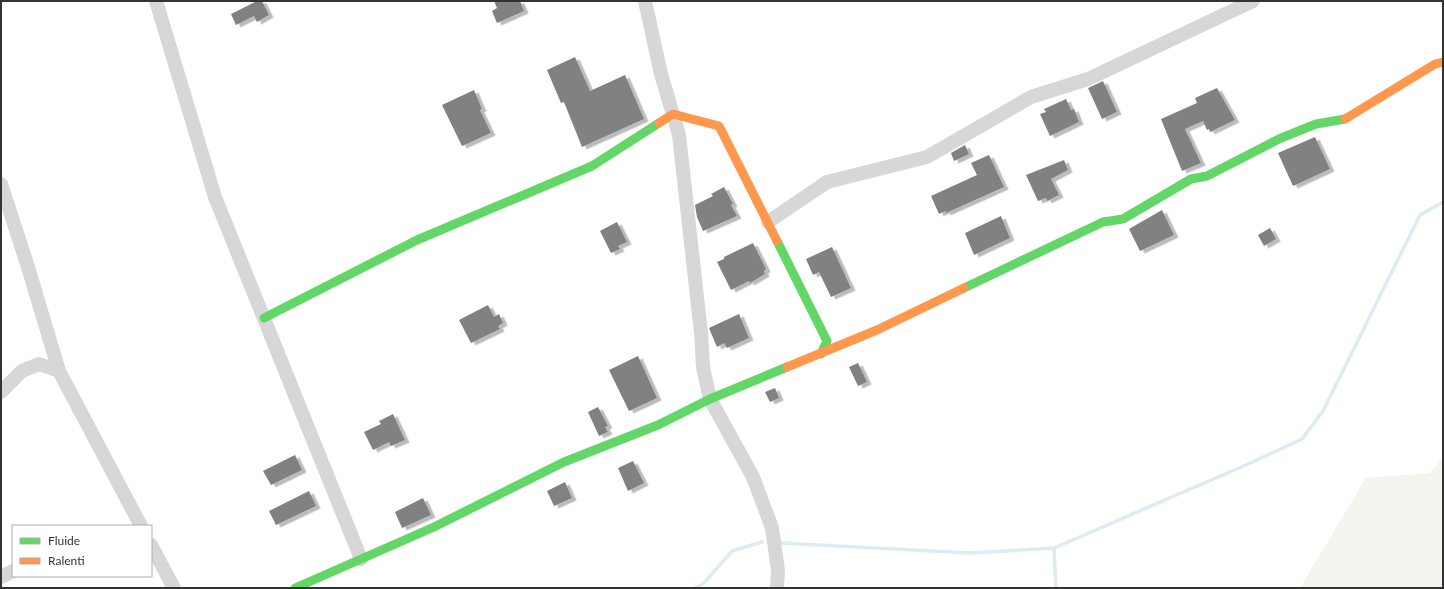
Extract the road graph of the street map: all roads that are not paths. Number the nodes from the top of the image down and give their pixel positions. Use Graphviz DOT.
graph roads {
  1 [pos="156,1"];
  2 [pos="645,1"];
  3 [pos="1253,1"];
  4 [pos="1443,62"];
  5 [pos="673,114"];
  6 [pos="1,184"];
  7 [pos="768,222"];
  8 [pos="264,318"];
  9 [pos="821,354"];
  10 [pos="59,371"];
  11 [pos="1,392"];
  12 [pos="710,398"];
  13 [pos="136,525"];
  14 [pos="152,547"];
  15 [pos="361,559"];
  16 [pos="12,572"];
  17 [pos="1,577"];
  18 [pos="174,588"];
  19 [pos="294,588"];
  20 [pos="777,588"];
  1 -- 8 [label="street"];
  2 -- 5 [label="street"];
  3 -- 7 [label="street"];
  4 -- 9 [label="street"];
  5 -- 7 [label="street"];
  5 -- 8 [label="street"];
  5 -- 12 [label="street"];
  6 -- 10 [label="street"];
  7 -- 9 [label="street"];
  8 -- 15 [label="street"];
  9 -- 12 [label="street"];
  10 -- 11 [label="street"];
  10 -- 13 [label="street"];
  12 -- 15 [label="street"];
  12 -- 20 [label="street"];
  14 -- 18 [label="street"];
  15 -- 19 [label="street"];
  16 -- 17 [label="street"];
}
